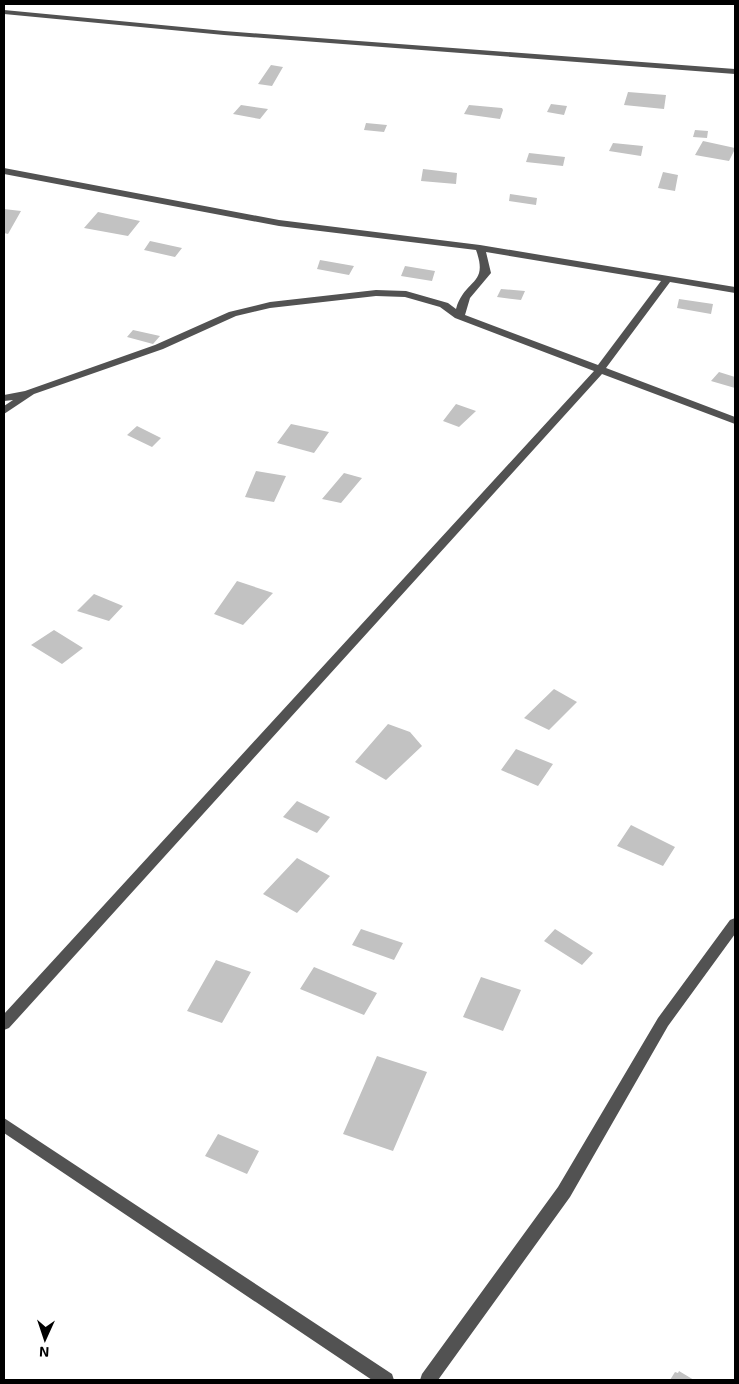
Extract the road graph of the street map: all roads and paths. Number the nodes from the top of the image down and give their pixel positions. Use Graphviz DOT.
graph roads {
  1 [pos="4,12"];
  2 [pos="735,72"];
  3 [pos="4,171"];
  4 [pos="480,248"];
  5 [pos="667,279"];
  6 [pos="735,290"];
  7 [pos="460,316"];
  8 [pos="600,370"];
  9 [pos="30,392"];
  10 [pos="4,398"];
  11 [pos="4,411"];
  12 [pos="735,421"];
  13 [pos="735,924"];
  14 [pos="4,1024"];
  15 [pos="4,1125"];
  16 [pos="386,1380"];
  17 [pos="428,1380"];
  1 -- 2 [label="street"];
  3 -- 4 [label="street"];
  4 -- 5 [label="street"];
  4 -- 7 [label="street"];
  5 -- 6 [label="street"];
  5 -- 8 [label="street"];
  7 -- 8 [label="street"];
  7 -- 9 [label="street"];
  8 -- 12 [label="street"];
  8 -- 14 [label="street"];
  9 -- 10 [label="street"];
  9 -- 11 [label="street"];
  13 -- 17 [label="street"];
  15 -- 16 [label="street"];
}
